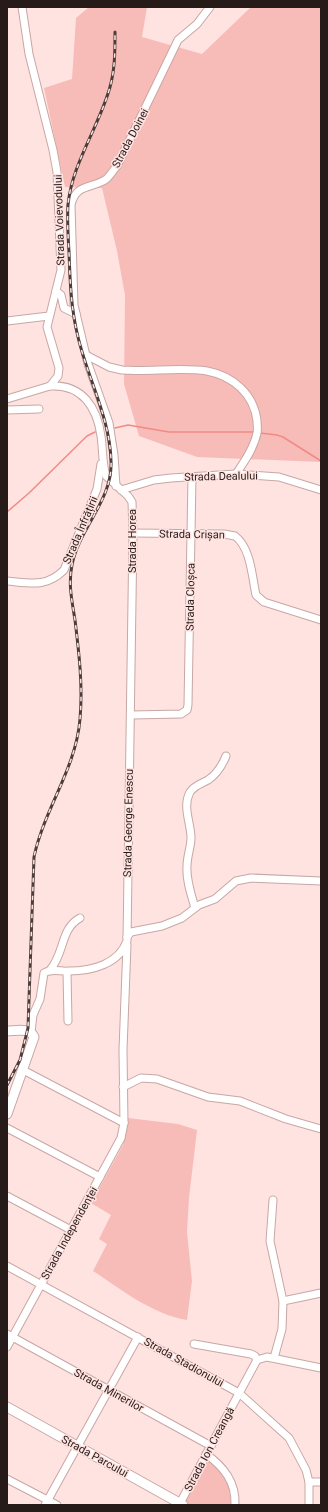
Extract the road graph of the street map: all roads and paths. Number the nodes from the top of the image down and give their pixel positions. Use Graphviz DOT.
graph roads {
  1 [pos="22,7"];
  2 [pos="210,7"];
  3 [pos="56,291"];
  4 [pos="76,314"];
  5 [pos="49,316"];
  6 [pos="7,322"];
  7 [pos="86,355"];
  8 [pos="50,386"];
  9 [pos="7,399"];
  10 [pos="39,409"];
  11 [pos="7,410"];
  12 [pos="103,453"];
  13 [pos="236,474"];
  14 [pos="192,477"];
  15 [pos="119,488"];
  16 [pos="321,490"];
  17 [pos="133,533"];
  18 [pos="191,534"];
  19 [pos="7,581"];
  20 [pos="321,620"];
  21 [pos="130,714"];
  22 [pos="226,756"];
  23 [pos="321,880"];
  24 [pos="195,908"];
  25 [pos="80,918"];
  26 [pos="127,937"];
  27 [pos="50,970"];
  28 [pos="67,972"];
  29 [pos="68,1021"];
  30 [pos="7,1031"];
  31 [pos="30,1032"];
  32 [pos="23,1070"];
  33 [pos="123,1087"];
  34 [pos="7,1114"];
  35 [pos="124,1120"];
  36 [pos="7,1128"];
  37 [pos="321,1129"];
  38 [pos="100,1177"];
  39 [pos="7,1196"];
  40 [pos="273,1200"];
  41 [pos="71,1230"];
  42 [pos="7,1266"];
  43 [pos="42,1284"];
  44 [pos="321,1293"];
  45 [pos="283,1301"];
  46 [pos="10,1336"];
  47 [pos="138,1337"];
  48 [pos="194,1344"];
  49 [pos="7,1347"];
  50 [pos="274,1358"];
  51 [pos="257,1360"];
  52 [pos="321,1368"];
  53 [pos="108,1390"];
  54 [pos="239,1393"];
  55 [pos="7,1407"];
  56 [pos="77,1446"];
  57 [pos="211,1446"];
  58 [pos="206,1454"];
  59 [pos="7,1479"];
  60 [pos="309,1482"];
  61 [pos="321,1482"];
  62 [pos="47,1503"];
  63 [pos="180,1504"];
  64 [pos="56,1505"];
  65 [pos="235,1505"];
  66 [pos="309,1505"];
  1 -- 3 [label="street, Strada Voievodului"];
  2 -- 4 [label="street, Strada Doinei"];
  3 -- 4 [label="street"];
  3 -- 5 [label="street, Strada Voievodului"];
  4 -- 7 [label="street, Strada Doinei"];
  5 -- 6 [label="street"];
  5 -- 8 [label="street, Strada Voievodului"];
  7 -- 13 [label="street"];
  7 -- 15 [label="street, Strada Doinei"];
  8 -- 9 [label="street"];
  8 -- 12 [label="street, Strada Horea"];
  10 -- 11 [label="street"];
  12 -- 15 [label="street, Strada Horea"];
  12 -- 19 [label="street, Strada Înfrățirii"];
  13 -- 14 [label="street, Strada Dealului"];
  13 -- 16 [label="street, Strada Dealului"];
  14 -- 15 [label="street, Strada Dealului"];
  14 -- 18 [label="street, Strada Cloșca"];
  15 -- 17 [label="street, Strada Horea"];
  17 -- 18 [label="street, Strada Crișan"];
  17 -- 21 [label="street, Strada Horea"];
  18 -- 20 [label="street, Strada Crișan"];
  18 -- 21 [label="street, Strada Cloșca"];
  21 -- 26 [label="street, Strada George Enescu"];
  22 -- 24 [label="street"];
  23 -- 24 [label="street"];
  24 -- 26 [label="street"];
  25 -- 27 [label="street"];
  26 -- 28 [label="street"];
  26 -- 33 [label="street, Strada George Enescu"];
  27 -- 28 [label="street"];
  27 -- 31 [label="street"];
  28 -- 29 [label="street"];
  30 -- 31 [label="main road"];
  31 -- 32 [label="main road"];
  32 -- 34 [label="main road"];
  32 -- 35 [label="street"];
  33 -- 35 [label="street, Strada George Enescu"];
  33 -- 37 [label="street"];
  35 -- 38 [label="street, Strada Independenței"];
  36 -- 38 [label="street"];
  38 -- 41 [label="street, Strada Independenței"];
  39 -- 41 [label="street"];
  40 -- 45 [label="street"];
  41 -- 43 [label="street, Strada Independenței"];
  42 -- 43 [label="street, Strada Stadionului"];
  43 -- 46 [label="street, Strada Independenței"];
  43 -- 47 [label="street, Strada Stadionului"];
  44 -- 45 [label="street"];
  45 -- 50 [label="street"];
  46 -- 49 [label="street, Strada Independenței"];
  46 -- 53 [label="street, Strada Minerilor"];
  47 -- 53 [label="street"];
  47 -- 54 [label="street, Strada Stadionului"];
  48 -- 51 [label="street"];
  50 -- 51 [label="street"];
  50 -- 52 [label="street"];
  51 -- 54 [label="street, Strada Ion Creangă"];
  53 -- 56 [label="street"];
  53 -- 57 [label="street, Strada Minerilor"];
  54 -- 57 [label="street, Strada Ion Creangă"];
  54 -- 60 [label="street, Strada Stadionului"];
  55 -- 56 [label="main road, Strada Parcului"];
  56 -- 62 [label="street"];
  56 -- 63 [label="main road, Strada Parcului"];
  57 -- 58 [label="street, Strada Ion Creangă"];
  58 -- 63 [label="street, Strada Ion Creangă"];
  58 -- 65 [label="street"];
  59 -- 62 [label="street"];
  60 -- 61 [label="street"];
  60 -- 66 [label="street, Strada Stadionului"];
  62 -- 64 [label="street"];
}
